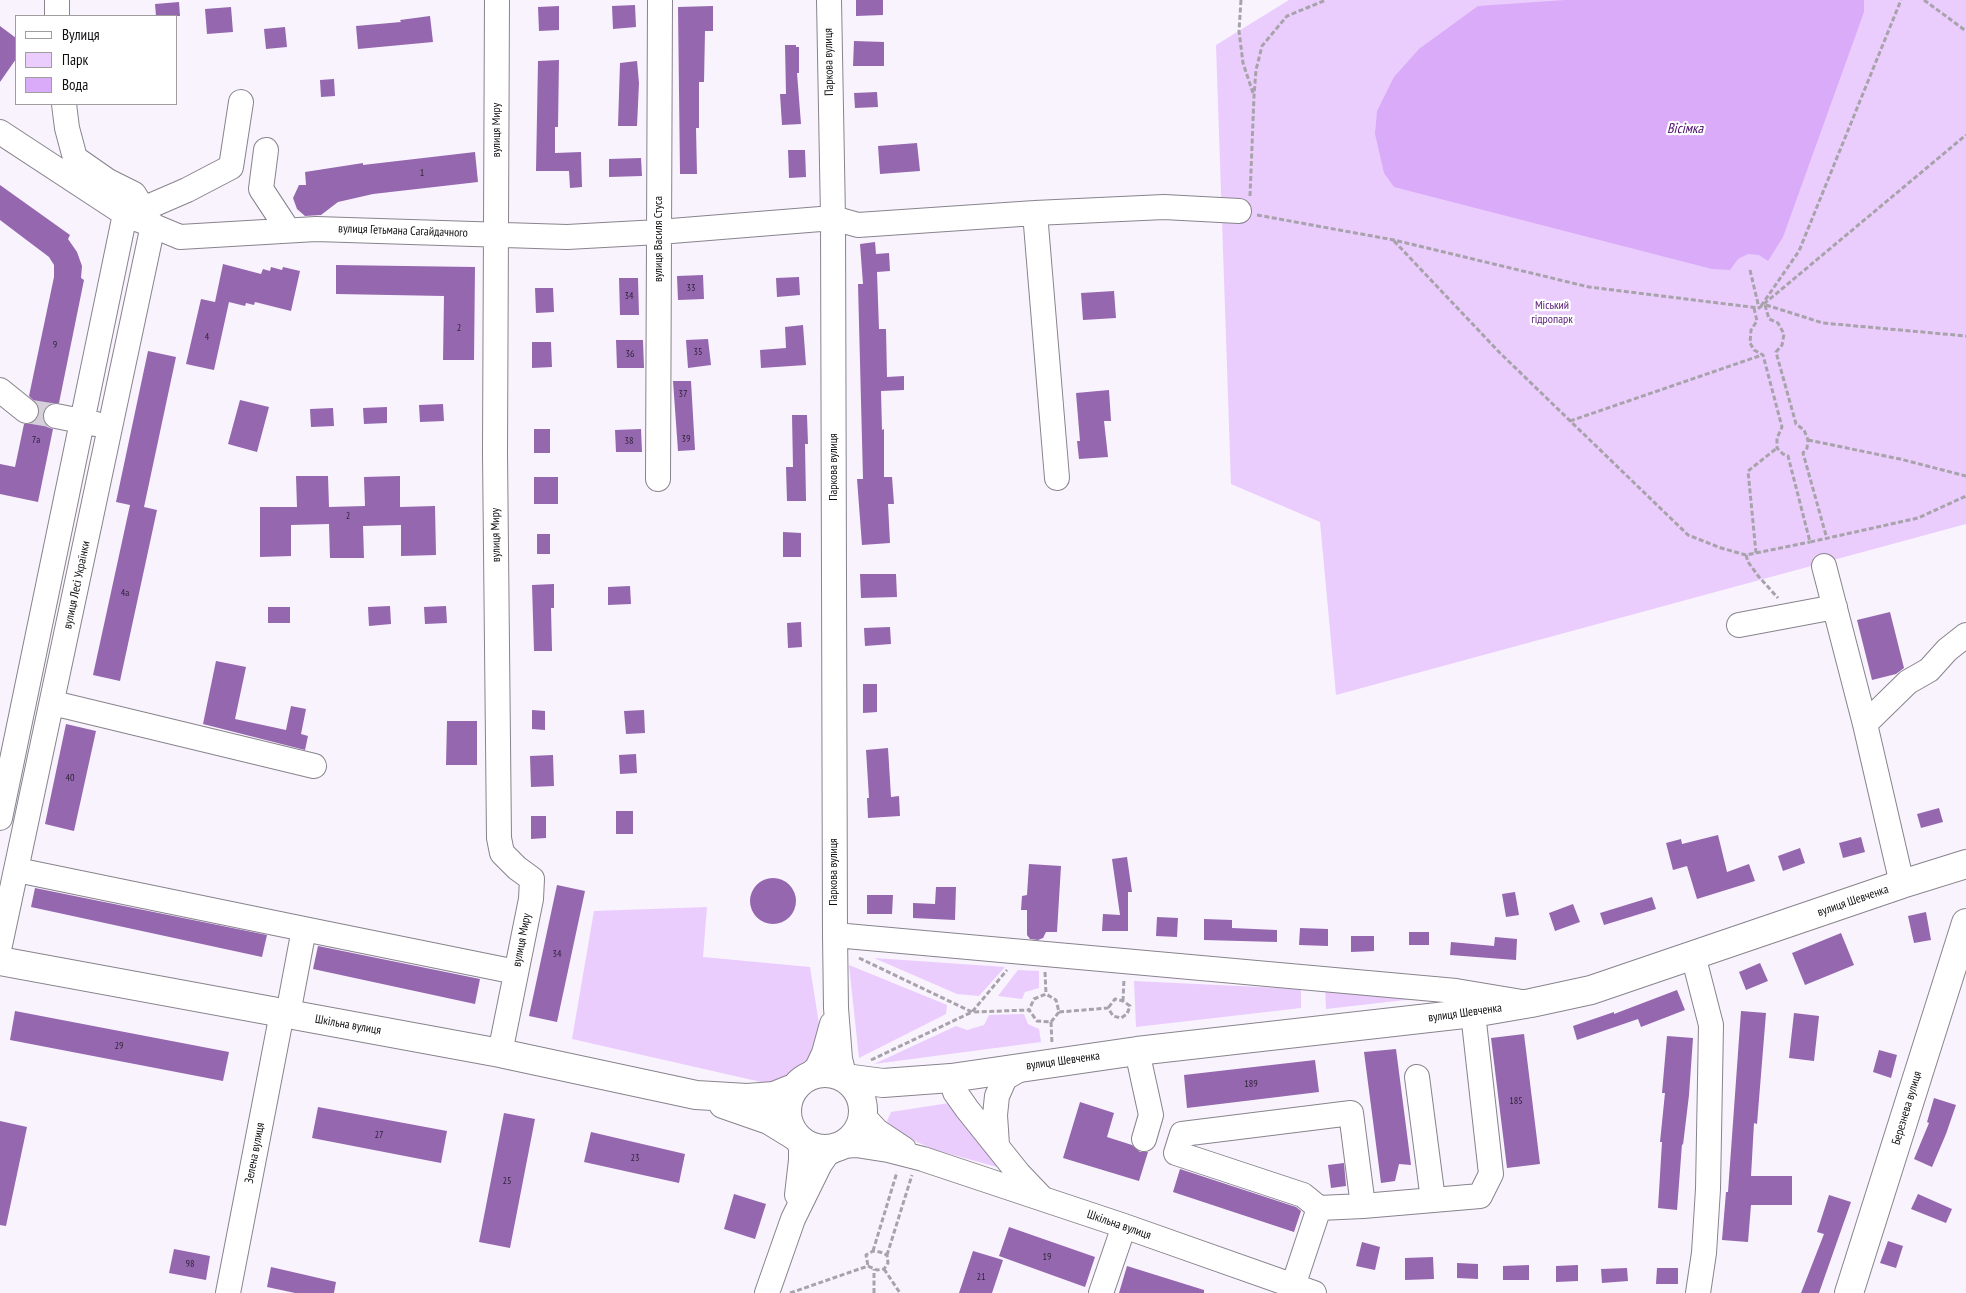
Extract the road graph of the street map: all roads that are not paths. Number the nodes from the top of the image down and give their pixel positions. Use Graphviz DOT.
graph roads {
  1 [pos="57,0"];
  2 [pos="497,0"];
  3 [pos="660,0"];
  4 [pos="829,0"];
  5 [pos="57,15"];
  6 [pos="241,102"];
  7 [pos="64,105"];
  8 [pos="0,132"];
  9 [pos="266,150"];
  10 [pos="1035,212"];
  11 [pos="1244,212"];
  12 [pos="140,217"];
  13 [pos="833,218"];
  14 [pos="288,230"];
  15 [pos="659,232"];
  16 [pos="496,234"];
  17 [pos="0,390"];
  18 [pos="26,411"];
  19 [pos="56,416"];
  20 [pos="81,420"];
  21 [pos="110,428"];
  22 [pos="1057,478"];
  23 [pos="658,479"];
  24 [pos="1824,566"];
  25 [pos="1835,607"];
  26 [pos="1739,625"];
  27 [pos="1966,635"];
  28 [pos="51,712"];
  29 [pos="20,716"];
  30 [pos="1865,724"];
  31 [pos="314,766"];
  32 [pos="0,818"];
  33 [pos="1966,864"];
  34 [pos="16,870"];
  35 [pos="1902,884"];
  36 [pos="1966,922"];
  37 [pos="304,929"];
  38 [pos="834,935"];
  39 [pos="0,945"];
  40 [pos="1693,955"];
  41 [pos="0,960"];
  42 [pos="516,972"];
  43 [pos="1959,973"];
  44 [pos="1531,1003"];
  45 [pos="836,1008"];
  46 [pos="1473,1013"];
  47 [pos="285,1014"];
  48 [pos="1137,1051"];
  49 [pos="500,1053"];
  50 [pos="1024,1067"];
  51 [pos="1417,1077"];
  52 [pos="845,1078"];
  53 [pos="948,1079"];
  54 [pos="801,1082"];
  55 [pos="696,1095"];
  56 [pos="863,1116"];
  57 [pos="795,1136"];
  58 [pos="1144,1139"];
  59 [pos="997,1145"];
  60 [pos="842,1146"];
  61 [pos="918,1166"];
  62 [pos="1043,1199"];
  63 [pos="1433,1200"];
  64 [pos="1363,1206"];
  65 [pos="1319,1208"];
  66 [pos="793,1218"];
  67 [pos="1124,1226"];
  68 [pos="1304,1289"];
  69 [pos="228,1293"];
  70 [pos="767,1293"];
  71 [pos="1101,1293"];
  72 [pos="1698,1293"];
  73 [pos="1849,1293"];
  1 -- 5 [label="street"];
  2 -- 16 [label="street, вулиця Миру"];
  3 -- 15 [label="street, вулиця Василя Стуса"];
  4 -- 13 [label="street, Паркова вулиця"];
  6 -- 12 [label="street"];
  7 -- 12 [label="street"];
  8 -- 12 [label="street, вулиця Гетьмана Сагайдачного"];
  9 -- 14 [label="street"];
  10 -- 11 [label="street"];
  10 -- 13 [label="street"];
  10 -- 22 [label="street"];
  12 -- 14 [label="street, вулиця Гетьмана Сагайдачного"];
  12 -- 20 [label="street"];
  12 -- 21 [label="street, вулиця Лесі Українки"];
  13 -- 15 [label="street, вулиця Гетьмана Сагайдачного"];
  13 -- 38 [label="street, Паркова вулиця"];
  14 -- 16 [label="street, вулиця Гетьмана Сагайдачного"];
  15 -- 16 [label="street, вулиця Гетьмана Сагайдачного"];
  15 -- 23 [label="street, вулиця Василя Стуса"];
  16 -- 42 [label="street, вулиця Миру"];
  17 -- 18 [label="street"];
  19 -- 20 [label="street"];
  20 -- 21 [label="street"];
  20 -- 29 [label="street"];
  21 -- 28 [label="street, вулиця Лесі Українки"];
  24 -- 25 [label="street"];
  25 -- 26 [label="street"];
  25 -- 30 [label="street"];
  27 -- 30 [label="street"];
  28 -- 29 [label="street"];
  28 -- 31 [label="street"];
  28 -- 34 [label="street, вулиця Лесі Українки"];
  29 -- 32 [label="street"];
  30 -- 35 [label="street"];
  33 -- 35 [label="main road, вулиця Шевченка"];
  34 -- 37 [label="street"];
  34 -- 39 [label="street, вулиця Лесі Українки"];
  35 -- 40 [label="main road, вулиця Шевченка"];
  36 -- 43 [label="main road, Березнева вулиця"];
  37 -- 42 [label="street"];
  37 -- 47 [label="street, Зелена вулиця"];
  38 -- 44 [label="street"];
  38 -- 45 [label="street, Паркова вулиця"];
  40 -- 44 [label="main road, вулиця Шевченка"];
  40 -- 72 [label="street"];
  41 -- 47 [label="main road, Шкільна вулиця"];
  42 -- 49 [label="street, вулиця Миру"];
  43 -- 73 [label="main road, Березнева вулиця"];
  44 -- 46 [label="main road, вулиця Шевченка"];
  45 -- 52 [label="street"];
  45 -- 54 [label="street"];
  46 -- 48 [label="main road, вулиця Шевченка"];
  46 -- 63 [label="street"];
  47 -- 49 [label="main road, Шкільна вулиця"];
  47 -- 69 [label="street, Зелена вулиця"];
  48 -- 50 [label="main road, вулиця Шевченка"];
  48 -- 58 [label="street"];
  49 -- 55 [label="main road, Шкільна вулиця"];
  50 -- 53 [label="main road, вулиця Шевченка"];
  50 -- 59 [label="street"];
  51 -- 63 [label="street"];
  52 -- 53 [label="main road, вулиця Шевченка"];
  52 -- 54 [label="main road"];
  52 -- 56 [label="main road"];
  53 -- 56 [label="main road, вулиця Шевченка"];
  53 -- 59 [label="street"];
  54 -- 55 [label="main road, Шкільна вулиця"];
  54 -- 57 [label="main road"];
  55 -- 57 [label="main road, Шкільна вулиця"];
  56 -- 60 [label="main road"];
  56 -- 61 [label="street"];
  57 -- 60 [label="main road"];
  57 -- 66 [label="street"];
  59 -- 62 [label="street"];
  60 -- 61 [label="street"];
  60 -- 66 [label="street"];
  61 -- 62 [label="street, Шкільна вулиця"];
  62 -- 67 [label="street, Шкільна вулиця"];
  63 -- 64 [label="street"];
  64 -- 65 [label="street"];
  64 -- 65 [label="street"];
  65 -- 68 [label="street"];
  66 -- 70 [label="street"];
  67 -- 68 [label="street, Шкільна вулиця"];
  67 -- 71 [label="street"];
}
